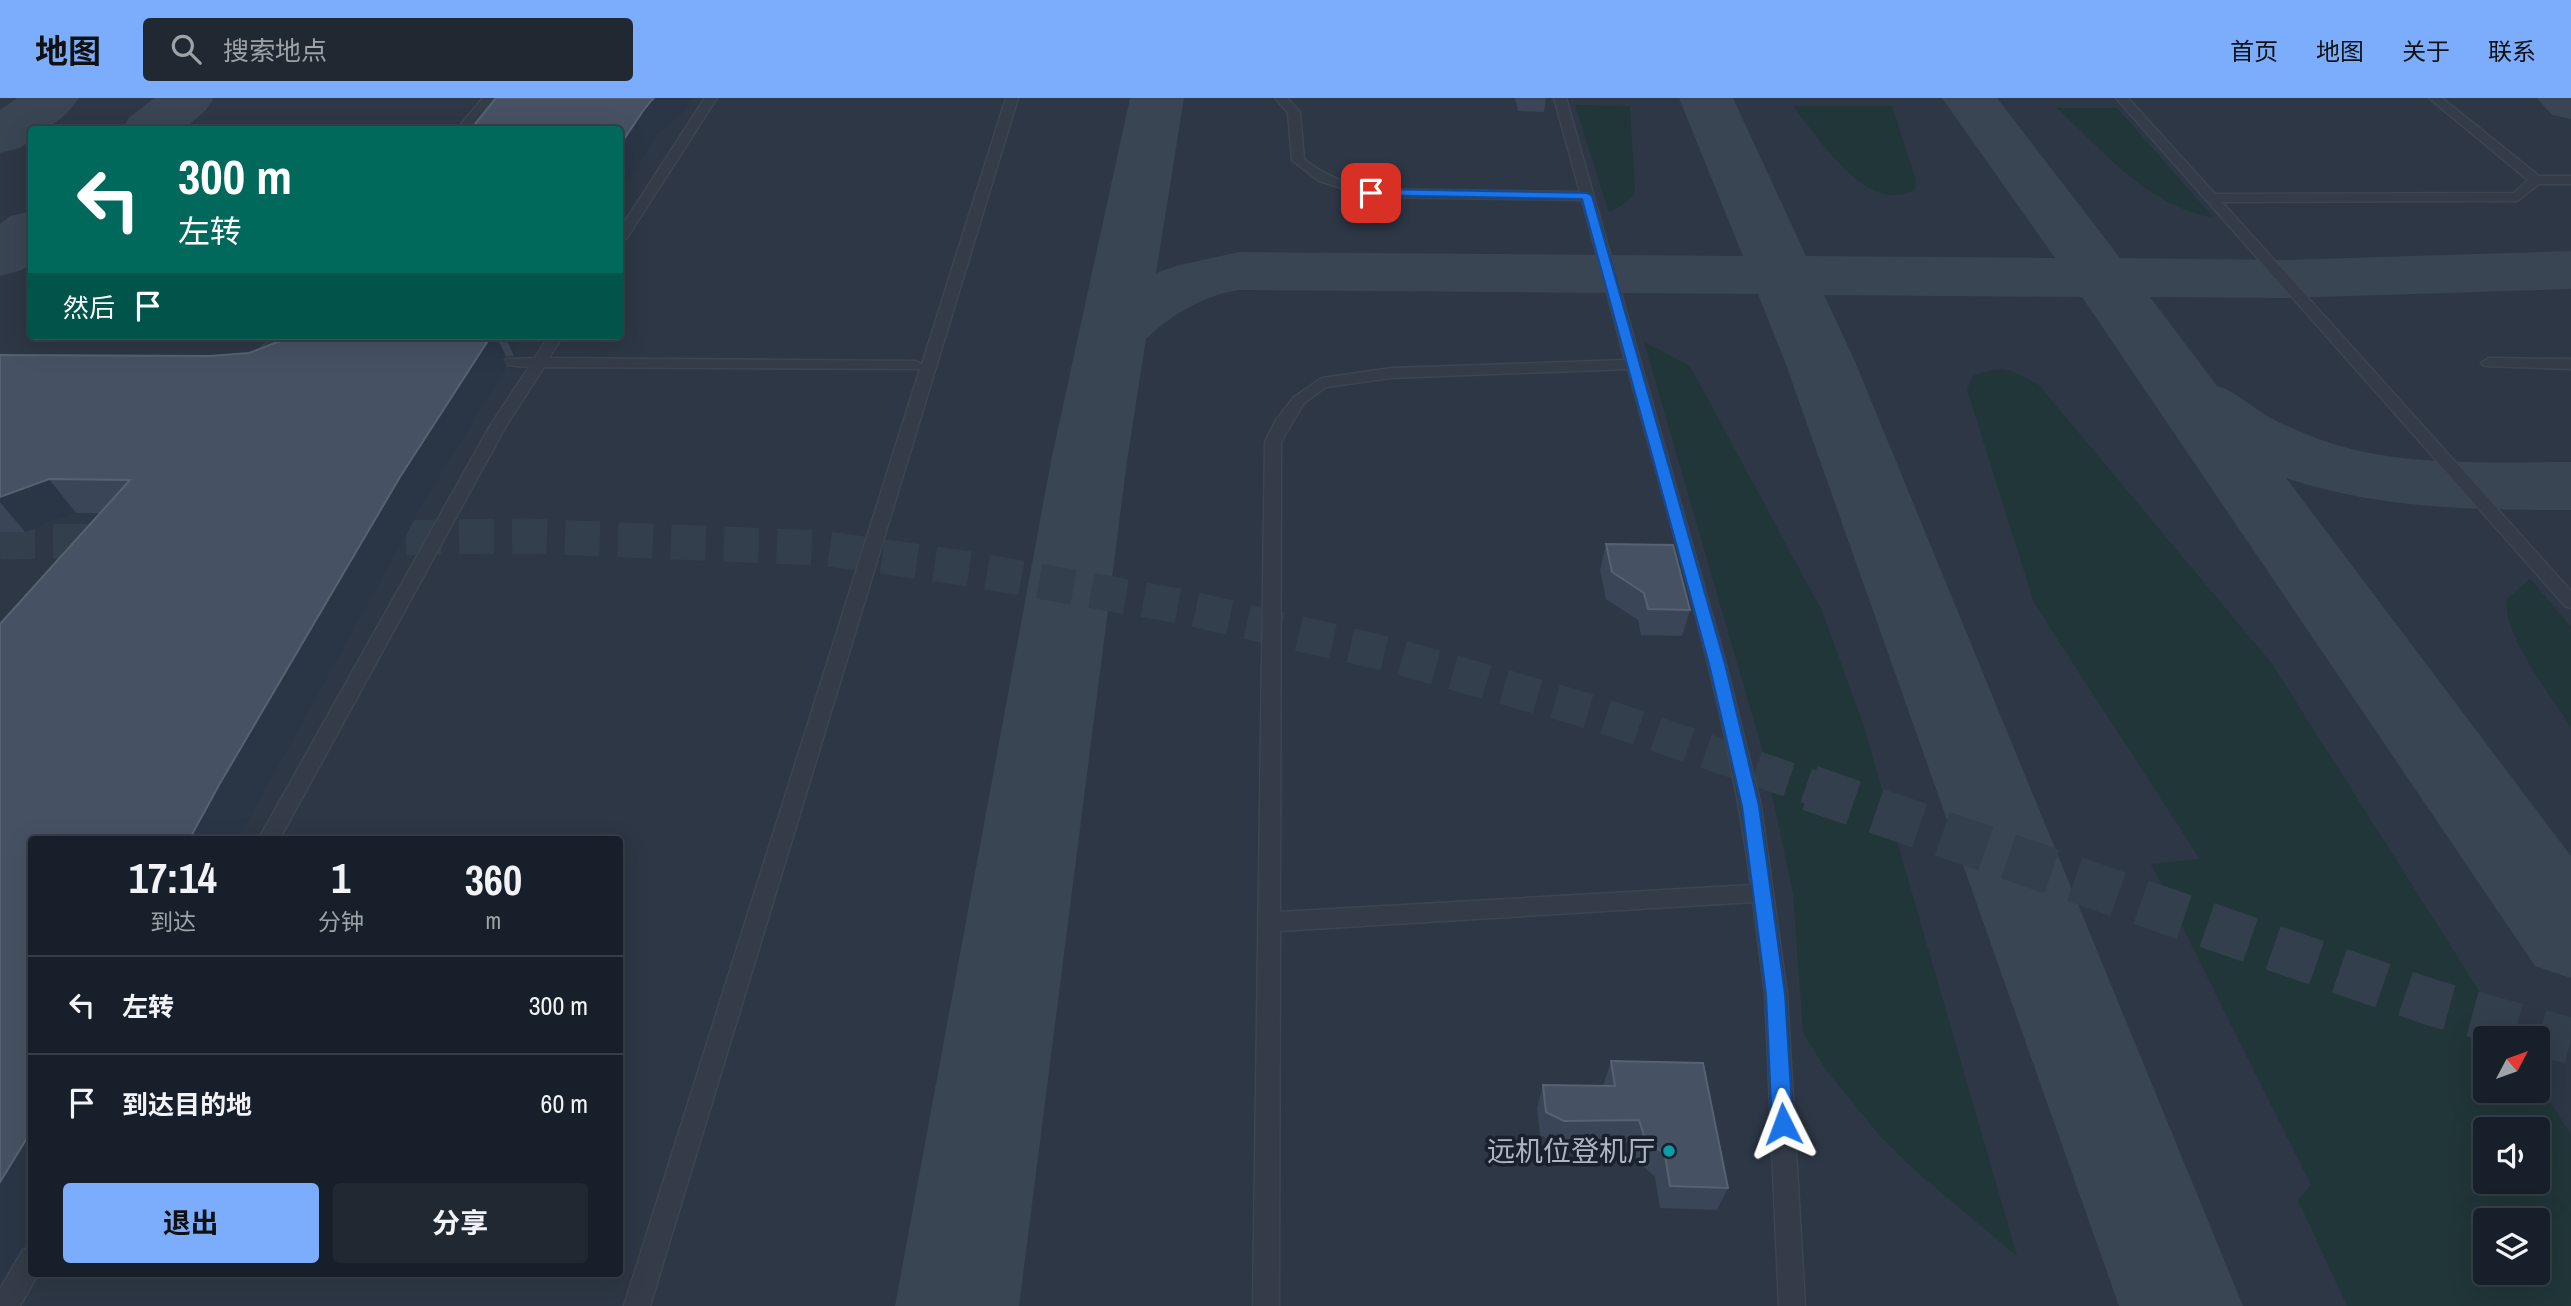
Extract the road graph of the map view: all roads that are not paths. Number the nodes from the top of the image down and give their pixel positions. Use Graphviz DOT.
graph roads {
  1 [pos="489,98"];
  2 [pos="710,98"];
  3 [pos="1012,98"];
  4 [pos="1281,98"];
  5 [pos="1560,98"];
  6 [pos="2122,98"];
  7 [pos="2435,98"];
  8 [pos="465,126"];
  9 [pos="2536,180"];
  10 [pos="2571,180"];
  11 [pos="1587,196"];
  12 [pos="2211,198"];
  13 [pos="623,234"];
  14 [pos="276,340"];
  15 [pos="554,340"];
  16 [pos="541,360"];
  17 [pos="283,361"];
  18 [pos="511,362"];
  19 [pos="911,362"];
  20 [pos="1634,364"];
  21 [pos="2571,364"];
  22 [pos="2571,376"];
  23 [pos="2571,601"];
  24 [pos="270,836"];
  25 [pos="1762,893"];
  26 [pos="1269,922"];
  27 [pos="28,1266"];
  28 [pos="5,1306"];
  29 [pos="637,1306"];
  30 [pos="1266,1306"];
  31 [pos="1792,1306"];
  1 -- 8 [label="lane"];
  2 -- 13 [label="lane"];
  3 -- 29 [label="lane"];
  4 -- 11 [label="lane"];
  5 -- 11 [label="lane"];
  6 -- 12 [label="lane"];
  7 -- 9 [label="lane"];
  9 -- 10 [label="lane"];
  9 -- 12 [label="lane"];
  11 -- 20 [label="lane"];
  12 -- 23 [label="lane"];
  14 -- 17 [label="lane"];
  15 -- 16 [label="lane"];
  16 -- 18 [label="lane"];
  16 -- 19 [label="lane"];
  16 -- 24 [label="lane"];
  20 -- 25 [label="lane"];
  20 -- 26 [label="lane"];
  21 -- 22 [label="lane"];
  25 -- 26 [label="lane"];
  25 -- 31 [label="lane"];
  26 -- 30 [label="lane"];
  27 -- 28 [label="lane"];
}
